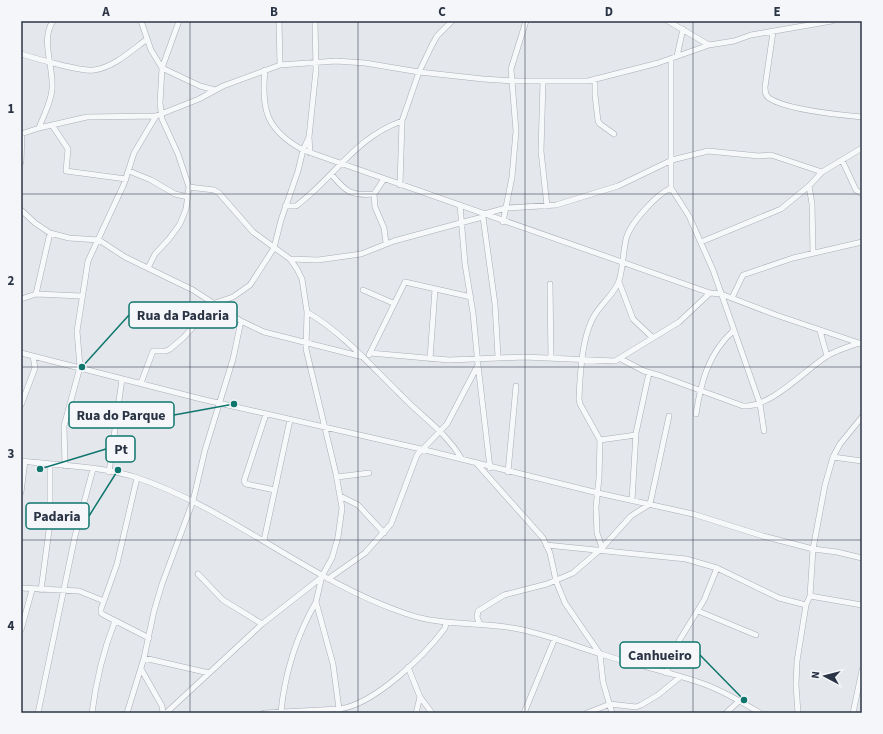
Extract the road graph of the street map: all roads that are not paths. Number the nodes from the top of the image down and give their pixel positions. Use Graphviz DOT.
graph roads {
  1 [pos="53,21"];
  2 [pos="141,21"];
  3 [pos="179,21"];
  4 [pos="279,21"];
  5 [pos="315,21"];
  6 [pos="452,21"];
  7 [pos="526,21"];
  8 [pos="668,21"];
  9 [pos="832,21"];
  10 [pos="674,22"];
  11 [pos="803,24"];
  12 [pos="683,29"];
  13 [pos="773,32"];
  14 [pos="147,39"];
  15 [pos="709,45"];
  16 [pos="21,54"];
  17 [pos="677,56"];
  18 [pos="671,60"];
  19 [pos="51,62"];
  20 [pos="316,62"];
  21 [pos="280,65"];
  22 [pos="162,68"];
  23 [pos="265,70"];
  24 [pos="419,72"];
  25 [pos="595,79"];
  26 [pos="543,81"];
  27 [pos="513,82"];
  28 [pos="215,90"];
  29 [pos="158,115"];
  30 [pos="862,117"];
  31 [pos="402,121"];
  32 [pos="52,125"];
  33 [pos="39,128"];
  34 [pos="21,134"];
  35 [pos="614,134"];
  36 [pos="309,137"];
  37 [pos="862,148"];
  38 [pos="303,150"];
  39 [pos="310,153"];
  40 [pos="672,160"];
  41 [pos="842,160"];
  42 [pos="21,162"];
  43 [pos="341,163"];
  44 [pos="129,171"];
  45 [pos="822,172"];
  46 [pos="332,175"];
  47 [pos="126,179"];
  48 [pos="384,179"];
  49 [pos="400,185"];
  50 [pos="809,186"];
  51 [pos="189,187"];
  52 [pos="671,188"];
  53 [pos="374,194"];
  54 [pos="862,194"];
  55 [pos="188,197"];
  56 [pos="460,205"];
  57 [pos="285,206"];
  58 [pos="547,206"];
  59 [pos="506,208"];
  60 [pos="21,210"];
  61 [pos="483,215"];
  62 [pos="503,222"];
  63 [pos="461,223"];
  64 [pos="50,233"];
  65 [pos="99,240"];
  66 [pos="701,242"];
  67 [pos="862,242"];
  68 [pos="386,244"];
  69 [pos="274,248"];
  70 [pos="813,254"];
  71 [pos="290,259"];
  72 [pos="623,262"];
  73 [pos="148,268"];
  74 [pos="619,282"];
  75 [pos="550,284"];
  76 [pos="435,289"];
  77 [pos="363,290"];
  78 [pos="36,294"];
  79 [pos="710,294"];
  80 [pos="721,294"];
  81 [pos="82,296"];
  82 [pos="471,297"];
  83 [pos="732,298"];
  84 [pos="21,299"];
  85 [pos="215,303"];
  86 [pos="393,303"];
  87 [pos="307,312"];
  88 [pos="241,321"];
  89 [pos="733,330"];
  90 [pos="820,330"];
  91 [pos="653,338"];
  92 [pos="860,343"];
  93 [pos="305,344"];
  94 [pos="21,353"];
  95 [pos="370,353"];
  96 [pos="33,356"];
  97 [pos="827,356"];
  98 [pos="498,357"];
  99 [pos="364,358"];
  100 [pos="551,358"];
  101 [pos="430,359"];
  102 [pos="621,359"];
  103 [pos="582,360"];
  104 [pos="478,363"];
  105 [pos="80,367"];
  106 [pos="649,373"];
  107 [pos="122,379"];
  108 [pos="141,383"];
  109 [pos="516,386"];
  110 [pos="700,390"];
  111 [pos="221,403"];
  112 [pos="760,404"];
  113 [pos="21,405"];
  114 [pos="266,414"];
  115 [pos="696,414"];
  116 [pos="669,416"];
  117 [pos="862,417"];
  118 [pos="290,420"];
  119 [pos="325,428"];
  120 [pos="442,431"];
  121 [pos="764,431"];
  122 [pos="636,435"];
  123 [pos="600,440"];
  124 [pos="421,449"];
  125 [pos="833,457"];
  126 [pos="462,459"];
  127 [pos="23,461"];
  128 [pos="862,461"];
  129 [pos="50,464"];
  130 [pos="478,464"];
  131 [pos="65,466"];
  132 [pos="490,468"];
  133 [pos="92,469"];
  134 [pos="109,472"];
  135 [pos="508,472"];
  136 [pos="369,474"];
  137 [pos="337,477"];
  138 [pos="137,478"];
  139 [pos="275,490"];
  140 [pos="21,492"];
  141 [pos="598,494"];
  142 [pos="340,496"];
  143 [pos="632,500"];
  144 [pos="193,501"];
  145 [pos="650,504"];
  146 [pos="384,534"];
  147 [pos="264,540"];
  148 [pos="546,545"];
  149 [pos="601,549"];
  150 [pos="813,549"];
  151 [pos="862,558"];
  152 [pos="717,568"];
  153 [pos="198,574"];
  154 [pos="322,576"];
  155 [pos="328,579"];
  156 [pos="556,581"];
  157 [pos="21,588"];
  158 [pos="32,590"];
  159 [pos="41,590"];
  160 [pos="63,590"];
  161 [pos="810,596"];
  162 [pos="104,601"];
  163 [pos="316,602"];
  164 [pos="806,605"];
  165 [pos="862,605"];
  166 [pos="698,611"];
  167 [pos="115,621"];
  168 [pos="446,623"];
  169 [pos="262,624"];
  170 [pos="480,625"];
  171 [pos="21,630"];
  172 [pos="756,635"];
  173 [pos="150,638"];
  174 [pos="555,638"];
  175 [pos="600,654"];
  176 [pos="144,658"];
  177 [pos="408,667"];
  178 [pos="141,669"];
  179 [pos="862,670"];
  180 [pos="208,673"];
  181 [pos="666,674"];
  182 [pos="680,677"];
  183 [pos="420,697"];
  184 [pos="739,701"];
  185 [pos="610,704"];
  186 [pos="281,711"];
  187 [pos="339,711"];
  188 [pos="38,713"];
  189 [pos="92,713"];
  190 [pos="127,713"];
  191 [pos="165,713"];
  192 [pos="264,713"];
  193 [pos="416,713"];
  194 [pos="432,713"];
  195 [pos="524,713"];
  196 [pos="587,713"];
  197 [pos="612,713"];
  198 [pos="726,713"];
  199 [pos="760,713"];
  200 [pos="798,713"];
  201 [pos="853,713"];
  1 -- 19 [label="street"];
  2 -- 14 [label="street"];
  3 -- 22 [label="street"];
  4 -- 21 [label="street"];
  5 -- 20 [label="street"];
  6 -- 24 [label="street"];
  7 -- 27 [label="street"];
  8 -- 10 [label="street"];
  9 -- 11 [label="street"];
  10 -- 12 [label="street"];
  11 -- 13 [label="street"];
  12 -- 15 [label="street"];
  12 -- 17 [label="street"];
  13 -- 15 [label="street"];
  13 -- 30 [label="street"];
  14 -- 19 [label="street"];
  14 -- 22 [label="street"];
  15 -- 17 [label="street"];
  16 -- 19 [label="street"];
  17 -- 18 [label="street"];
  18 -- 25 [label="street"];
  18 -- 40 [label="street"];
  19 -- 33 [label="street"];
  20 -- 21 [label="street"];
  20 -- 24 [label="street"];
  20 -- 36 [label="street"];
  21 -- 23 [label="street"];
  22 -- 28 [label="street"];
  22 -- 29 [label="street"];
  23 -- 28 [label="street"];
  23 -- 38 [label="street"];
  24 -- 27 [label="street"];
  24 -- 31 [label="street"];
  25 -- 26 [label="street"];
  25 -- 35 [label="street"];
  26 -- 27 [label="street"];
  26 -- 58 [label="street"];
  27 -- 59 [label="street"];
  28 -- 29 [label="street"];
  29 -- 32 [label="street"];
  29 -- 44 [label="street"];
  29 -- 51 [label="street"];
  31 -- 43 [label="street"];
  31 -- 49 [label="street"];
  32 -- 33 [label="street"];
  32 -- 47 [label="street"];
  33 -- 34 [label="street"];
  34 -- 42 [label="street"];
  36 -- 38 [label="street"];
  36 -- 39 [label="street"];
  37 -- 41 [label="street"];
  38 -- 39 [label="street"];
  38 -- 57 [label="street"];
  39 -- 43 [label="street"];
  40 -- 45 [label="street"];
  40 -- 52 [label="street"];
  40 -- 58 [label="street"];
  41 -- 45 [label="street"];
  41 -- 54 [label="street"];
  43 -- 46 [label="street"];
  43 -- 48 [label="street"];
  44 -- 47 [label="street"];
  44 -- 55 [label="street"];
  45 -- 50 [label="street"];
  46 -- 53 [label="street"];
  46 -- 57 [label="street"];
  47 -- 65 [label="street"];
  48 -- 49 [label="street"];
  48 -- 53 [label="street"];
  49 -- 56 [label="street"];
  50 -- 66 [label="street"];
  50 -- 70 [label="street"];
  51 -- 55 [label="street"];
  51 -- 69 [label="street"];
  52 -- 66 [label="street"];
  52 -- 72 [label="street"];
  53 -- 68 [label="street"];
  55 -- 73 [label="street"];
  56 -- 61 [label="street"];
  56 -- 63 [label="street"];
  57 -- 69 [label="street"];
  58 -- 59 [label="street"];
  59 -- 61 [label="street"];
  59 -- 62 [label="street"];
  60 -- 64 [label="street"];
  61 -- 62 [label="street"];
  61 -- 63 [label="street"];
  61 -- 98 [label="street"];
  62 -- 72 [label="street"];
  63 -- 68 [label="street"];
  63 -- 82 [label="street"];
  64 -- 65 [label="street"];
  64 -- 78 [label="street"];
  65 -- 73 [label="street"];
  65 -- 81 [label="street"];
  66 -- 80 [label="street"];
  67 -- 70 [label="street"];
  68 -- 71 [label="street"];
  69 -- 71 [label="street"];
  69 -- 85 [label="street"];
  70 -- 83 [label="street"];
  71 -- 87 [label="street"];
  72 -- 74 [label="street"];
  72 -- 79 [label="street"];
  73 -- 85 [label="street"];
  74 -- 91 [label="street"];
  74 -- 103 [label="street"];
  75 -- 100 [label="street"];
  76 -- 82 [label="street"];
  76 -- 86 [label="street"];
  76 -- 101 [label="street"];
  77 -- 86 [label="street"];
  78 -- 81 [label="street"];
  78 -- 84 [label="street"];
  79 -- 80 [label="street"];
  79 -- 91 [label="street"];
  80 -- 83 [label="street"];
  80 -- 89 [label="street"];
  81 -- 105 [label="street"];
  82 -- 104 [label="street"];
  83 -- 90 [label="street"];
  85 -- 88 [label="street"];
  85 -- 108 [label="street"];
  86 -- 95 [label="street"];
  87 -- 93 [label="street"];
  87 -- 99 [label="street"];
  88 -- 93 [label="street"];
  88 -- 111 [label="street"];
  89 -- 110 [label="street"];
  89 -- 112 [label="street"];
  90 -- 92 [label="street"];
  90 -- 97 [label="street"];
  91 -- 102 [label="street"];
  92 -- 97 [label="street"];
  93 -- 99 [label="street"];
  93 -- 119 [label="street"];
  94 -- 96 [label="street"];
  95 -- 99 [label="street"];
  95 -- 101 [label="street"];
  96 -- 105 [label="street"];
  96 -- 113 [label="street"];
  97 -- 112 [label="street"];
  98 -- 100 [label="street"];
  98 -- 104 [label="street"];
  99 -- 120 [label="street"];
  100 -- 103 [label="street"];
  101 -- 104 [label="street"];
  102 -- 103 [label="street"];
  102 -- 106 [label="street"];
  103 -- 123 [label="street"];
  104 -- 120 [label="street"];
  104 -- 132 [label="street"];
  105 -- 107 [label="street"];
  105 -- 131 [label="street"];
  106 -- 110 [label="street"];
  106 -- 122 [label="street"];
  107 -- 108 [label="street"];
  107 -- 134 [label="street"];
  108 -- 111 [label="street"];
  109 -- 135 [label="street"];
  110 -- 112 [label="street"];
  110 -- 115 [label="street"];
  111 -- 114 [label="street"];
  111 -- 144 [label="street"];
  112 -- 121 [label="street"];
  114 -- 118 [label="street"];
  114 -- 139 [label="street"];
  116 -- 145 [label="street"];
  117 -- 125 [label="street"];
  118 -- 119 [label="street"];
  118 -- 139 [label="street"];
  119 -- 124 [label="street"];
  119 -- 137 [label="street"];
  120 -- 124 [label="street"];
  120 -- 126 [label="street"];
  122 -- 123 [label="street"];
  122 -- 143 [label="street"];
  123 -- 141 [label="street"];
  124 -- 126 [label="street"];
  124 -- 146 [label="street"];
  125 -- 128 [label="street"];
  125 -- 150 [label="street"];
  126 -- 130 [label="street"];
  127 -- 129 [label="street"];
  127 -- 140 [label="street"];
  129 -- 131 [label="street"];
  129 -- 159 [label="street"];
  130 -- 132 [label="street"];
  130 -- 148 [label="street"];
  131 -- 133 [label="street"];
  132 -- 135 [label="street"];
  133 -- 134 [label="street"];
  133 -- 160 [label="street"];
  134 -- 138 [label="street"];
  135 -- 141 [label="street"];
  136 -- 137 [label="street"];
  137 -- 142 [label="street"];
  138 -- 144 [label="street"];
  138 -- 162 [label="street"];
  139 -- 147 [label="street"];
  141 -- 143 [label="street"];
  141 -- 149 [label="street"];
  142 -- 146 [label="street"];
  142 -- 154 [label="street"];
  143 -- 145 [label="street"];
  144 -- 147 [label="street"];
  144 -- 173 [label="street"];
  145 -- 149 [label="street"];
  145 -- 150 [label="street"];
  146 -- 155 [label="street"];
  147 -- 154 [label="street"];
  148 -- 149 [label="street"];
  148 -- 156 [label="street"];
  149 -- 152 [label="street"];
  149 -- 156 [label="street"];
  150 -- 151 [label="street"];
  150 -- 161 [label="street"];
  152 -- 164 [label="street"];
  152 -- 166 [label="street"];
  153 -- 169 [label="street"];
  154 -- 155 [label="street"];
  154 -- 163 [label="street"];
  154 -- 169 [label="street"];
  155 -- 168 [label="street"];
  156 -- 170 [label="street"];
  156 -- 175 [label="street"];
  157 -- 158 [label="street"];
  158 -- 159 [label="street"];
  158 -- 171 [label="street"];
  159 -- 160 [label="street"];
  160 -- 162 [label="street"];
  160 -- 188 [label="street"];
  161 -- 164 [label="street"];
  161 -- 165 [label="street"];
  162 -- 167 [label="street"];
  163 -- 186 [label="street"];
  163 -- 187 [label="street"];
  164 -- 200 [label="street"];
  166 -- 172 [label="street"];
  166 -- 181 [label="street"];
  167 -- 173 [label="street"];
  167 -- 189 [label="street"];
  168 -- 170 [label="street"];
  168 -- 177 [label="street"];
  169 -- 180 [label="street"];
  170 -- 174 [label="street"];
  173 -- 176 [label="street"];
  174 -- 175 [label="street"];
  174 -- 195 [label="street"];
  175 -- 181 [label="street"];
  175 -- 185 [label="street"];
  176 -- 178 [label="street"];
  176 -- 180 [label="street"];
  177 -- 183 [label="street"];
  177 -- 187 [label="street"];
  178 -- 190 [label="street"];
  178 -- 191 [label="street"];
  179 -- 201 [label="street"];
  180 -- 191 [label="street"];
  181 -- 182 [label="street"];
  182 -- 184 [label="street"];
  182 -- 185 [label="street"];
  183 -- 193 [label="street"];
  183 -- 194 [label="street"];
  184 -- 198 [label="street"];
  184 -- 199 [label="street"];
  185 -- 196 [label="street"];
  185 -- 197 [label="street"];
  186 -- 187 [label="street"];
  186 -- 192 [label="street"];
}
